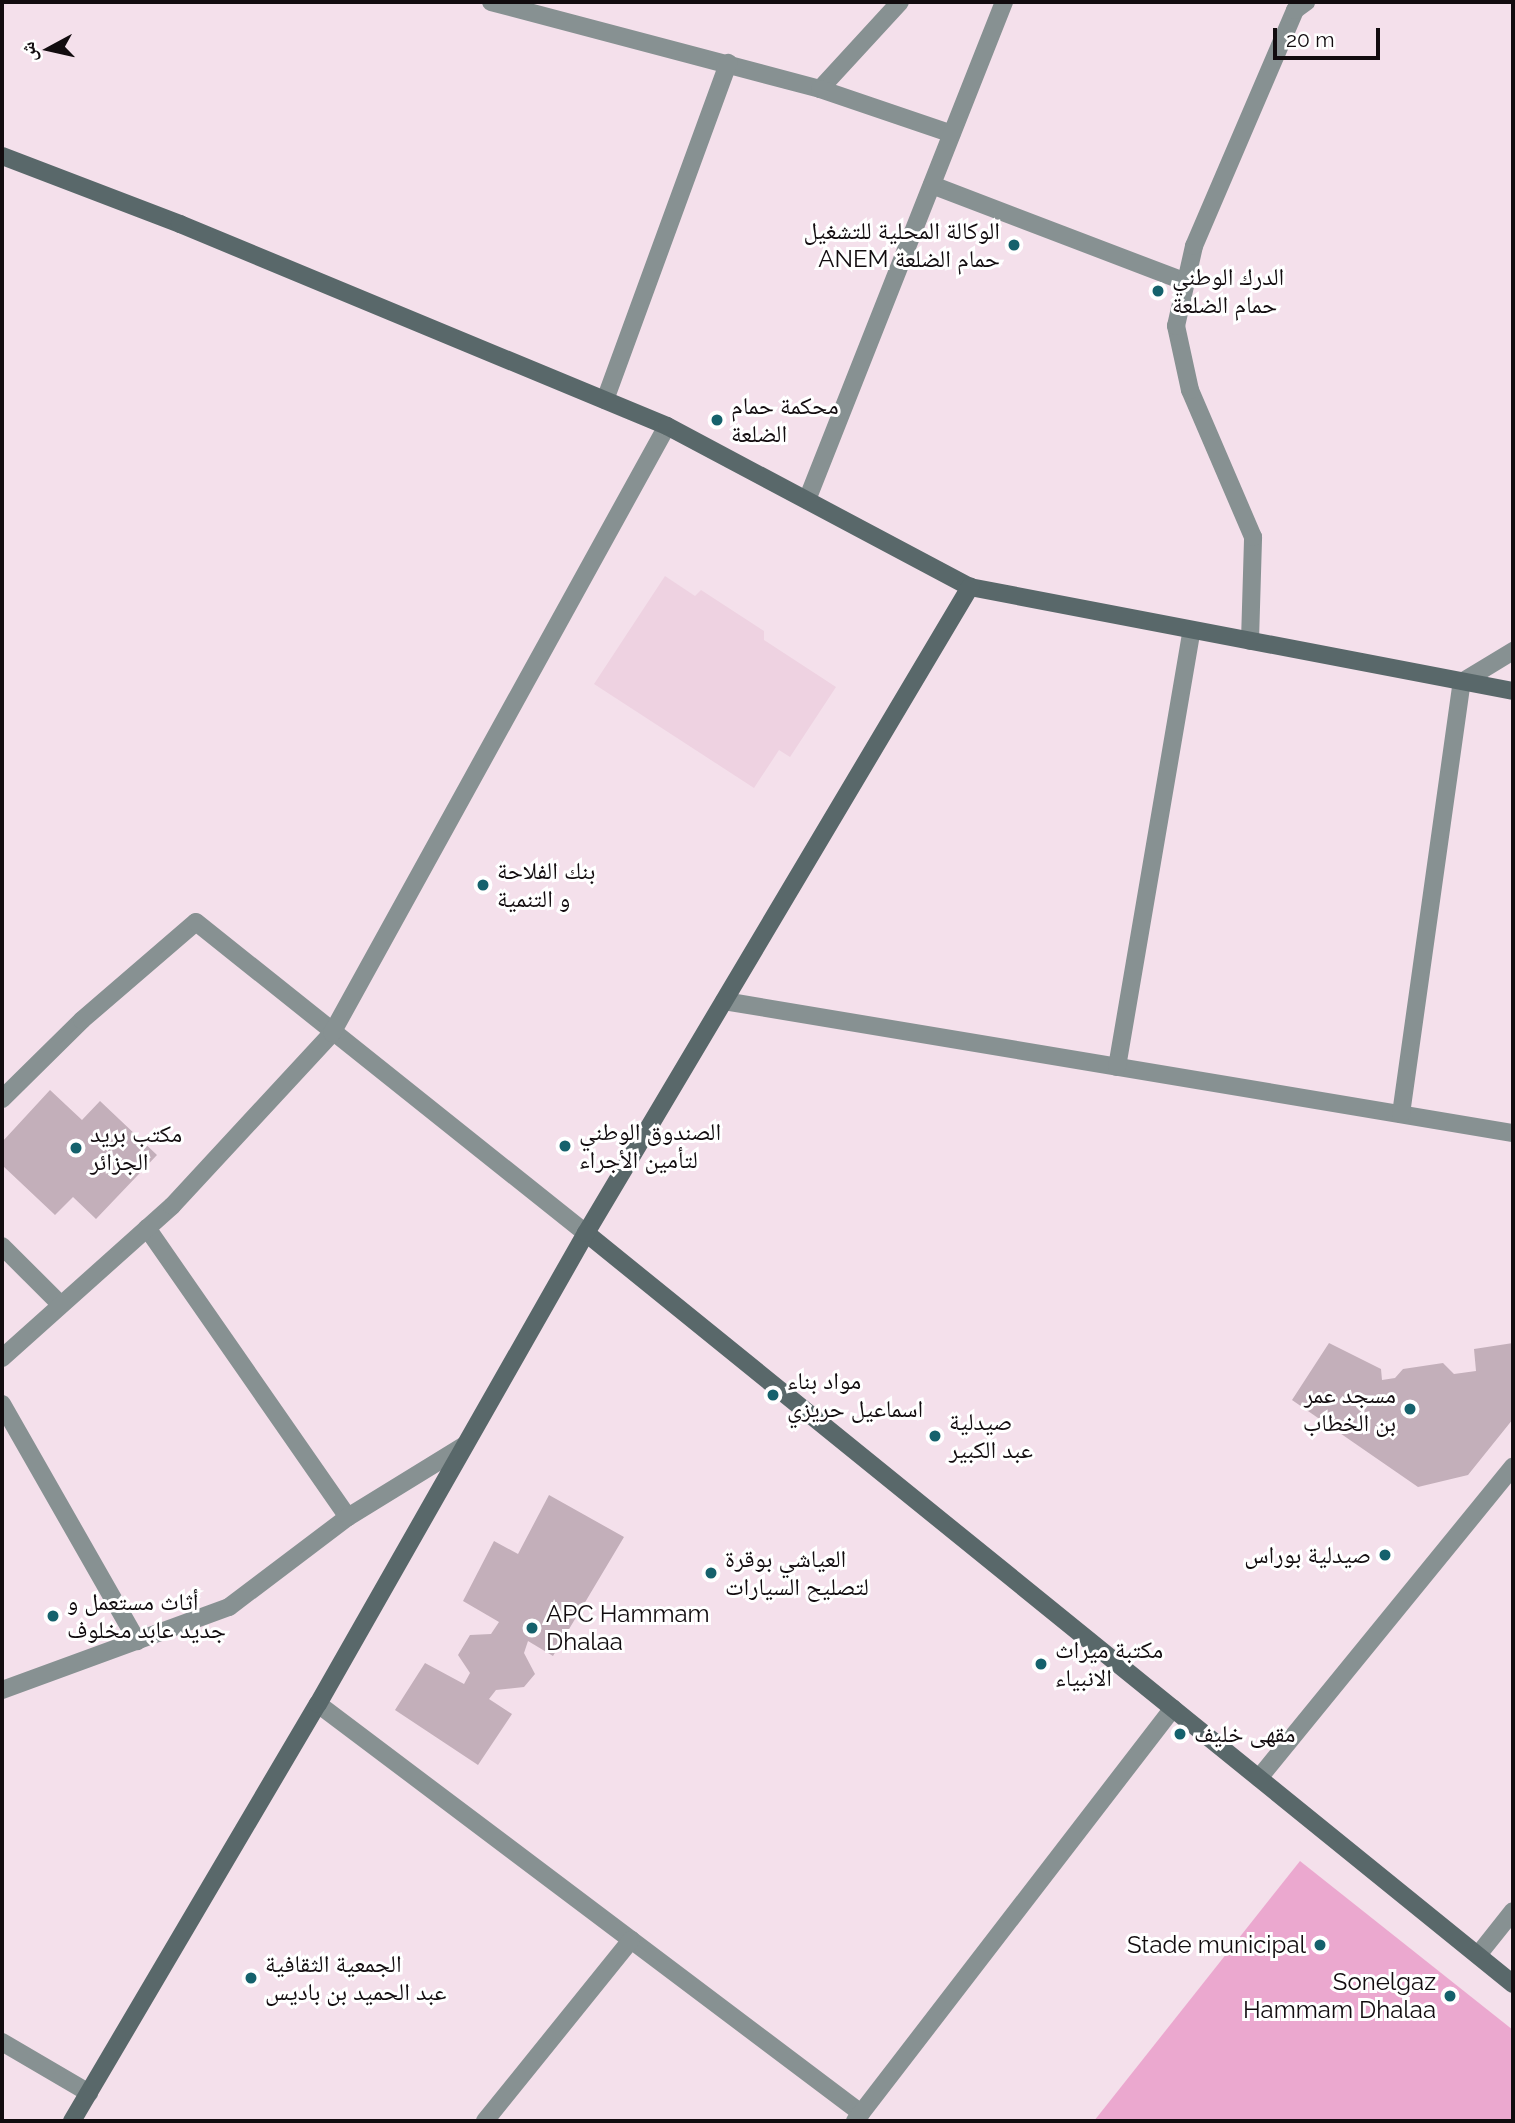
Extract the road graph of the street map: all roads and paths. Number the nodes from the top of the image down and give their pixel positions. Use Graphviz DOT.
graph roads {
  1 [pos="491,2"];
  2 [pos="900,2"];
  3 [pos="1004,2"];
  4 [pos="1306,2"];
  5 [pos="728,63"];
  6 [pos="820,89"];
  7 [pos="952,134"];
  8 [pos="2,156"];
  9 [pos="932,185"];
  10 [pos="1186,282"];
  11 [pos="605,400"];
  12 [pos="667,426"];
  13 [pos="807,500"];
  14 [pos="970,587"];
  15 [pos="1192,630"];
  16 [pos="1251,641"];
  17 [pos="1513,651"];
  18 [pos="1462,682"];
  19 [pos="1513,691"];
  20 [pos="724,1001"];
  21 [pos="332,1033"];
  22 [pos="1117,1067"];
  23 [pos="2,1099"];
  24 [pos="1401,1114"];
  25 [pos="1513,1133"];
  26 [pos="147,1228"];
  27 [pos="586,1233"];
  28 [pos="2,1247"];
  29 [pos="61,1305"];
  30 [pos="2,1358"];
  31 [pos="2,1404"];
  32 [pos="465,1446"];
  33 [pos="1513,1467"];
  34 [pos="348,1517"];
  35 [pos="137,1641"];
  36 [pos="2,1690"];
  37 [pos="318,1704"];
  38 [pos="1173,1708"];
  39 [pos="1259,1778"];
  40 [pos="1513,1911"];
  41 [pos="632,1940"];
  42 [pos="1478,1955"];
  43 [pos="1513,1984"];
  44 [pos="2,2042"];
  45 [pos="89,2093"];
  46 [pos="858,2117"];
  47 [pos="72,2121"];
  48 [pos="485,2121"];
  1 -- 5 [label="street"];
  2 -- 6 [label="street"];
  3 -- 7 [label="street"];
  4 -- 10 [label="street"];
  5 -- 6 [label="street"];
  5 -- 11 [label="street"];
  6 -- 7 [label="street"];
  7 -- 9 [label="street"];
  8 -- 11 [label="street"];
  9 -- 10 [label="street"];
  9 -- 13 [label="street"];
  10 -- 16 [label="street"];
  11 -- 12 [label="street"];
  12 -- 13 [label="street"];
  12 -- 21 [label="street"];
  13 -- 14 [label="street"];
  14 -- 15 [label="street"];
  14 -- 20 [label="street"];
  15 -- 16 [label="street"];
  15 -- 22 [label="street"];
  16 -- 18 [label="street"];
  17 -- 18 [label="street"];
  18 -- 19 [label="street"];
  18 -- 24 [label="street"];
  20 -- 22 [label="street"];
  20 -- 27 [label="street"];
  21 -- 23 [label="street"];
  21 -- 26 [label="street"];
  21 -- 27 [label="street"];
  22 -- 24 [label="street"];
  24 -- 25 [label="street"];
  26 -- 29 [label="street"];
  26 -- 34 [label="street"];
  27 -- 32 [label="street"];
  27 -- 38 [label="street"];
  28 -- 29 [label="street"];
  29 -- 30 [label="street"];
  31 -- 35 [label="street"];
  32 -- 34 [label="street"];
  32 -- 37 [label="street"];
  33 -- 39 [label="street"];
  34 -- 35 [label="street"];
  35 -- 36 [label="street"];
  37 -- 41 [label="street"];
  37 -- 45 [label="street"];
  38 -- 39 [label="street"];
  38 -- 46 [label="street"];
  39 -- 42 [label="street"];
  40 -- 42 [label="street"];
  41 -- 46 [label="street"];
  41 -- 48 [label="street"];
  42 -- 43 [label="street"];
  44 -- 45 [label="street"];
  45 -- 47 [label="street"];
}
